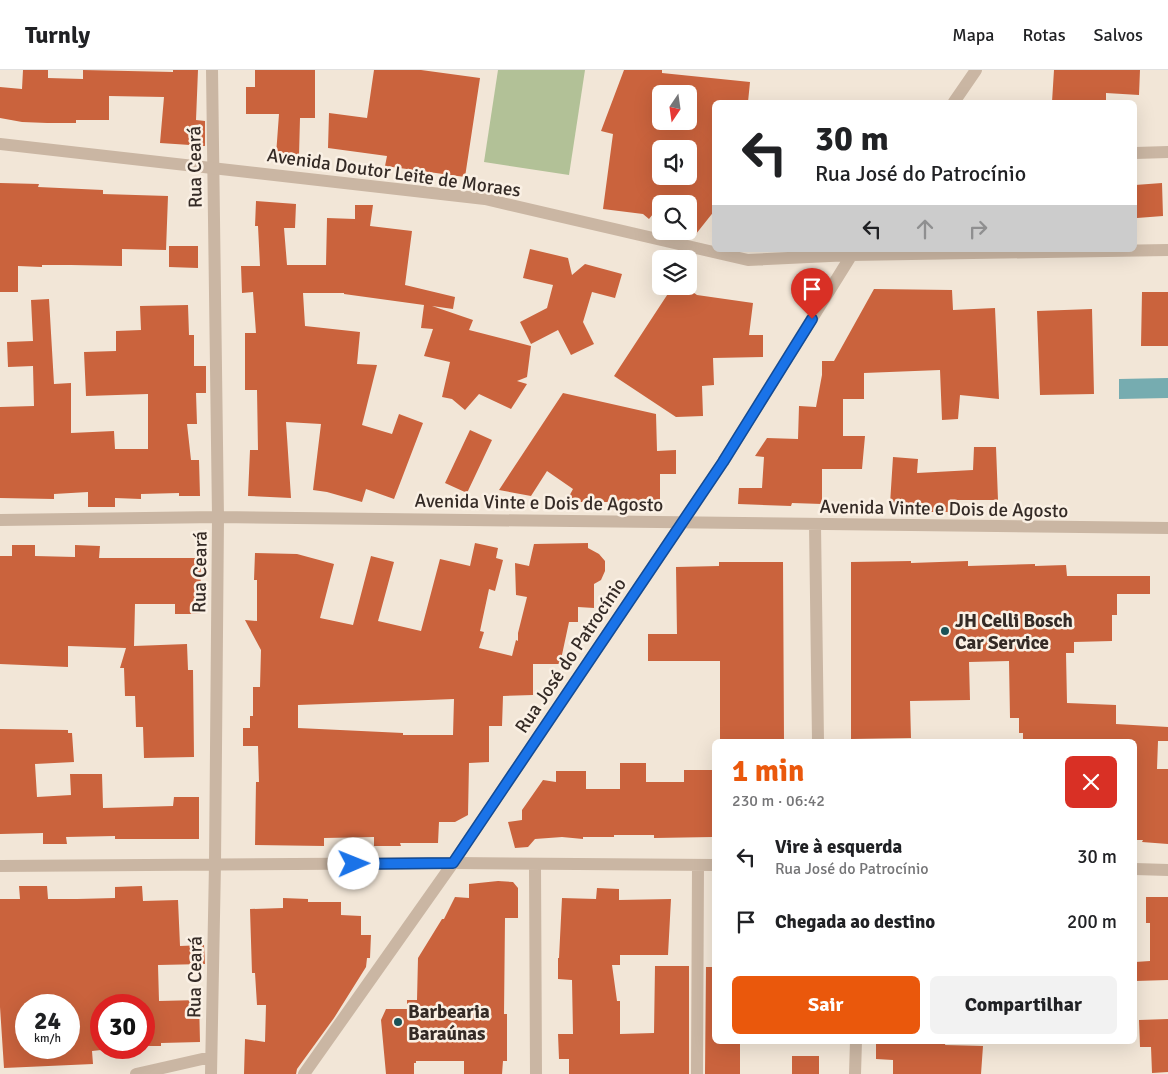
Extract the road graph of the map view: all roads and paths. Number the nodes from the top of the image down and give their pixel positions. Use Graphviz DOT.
graph roads {
  1 [pos="212,70"];
  2 [pos="976,70"];
  3 [pos="955,100"];
  4 [pos="0,144"];
  5 [pos="1168,152"];
  6 [pos="1137,153"];
  7 [pos="212,167"];
  8 [pos="1137,250"];
  9 [pos="1168,250"];
  10 [pos="712,252"];
  11 [pos="714,252"];
  12 [pos="958,252"];
  13 [pos="853,253"];
  14 [pos="218,517"];
  15 [pos="0,520"];
  16 [pos="682,522"];
  17 [pos="815,525"];
  18 [pos="1168,528"];
  19 [pos="818,739"];
  20 [pos="453,863"];
  21 [pos="215,864"];
  22 [pos="535,865"];
  23 [pos="698,865"];
  24 [pos="712,865"];
  25 [pos="0,866"];
  26 [pos="1137,869"];
  27 [pos="1168,870"];
  28 [pos="856,1044"];
  29 [pos="211,1057"];
  30 [pos="136,1074"];
  31 [pos="211,1074"];
  32 [pos="304,1074"];
  33 [pos="536,1074"];
  34 [pos="697,1074"];
  35 [pos="855,1074"];
  1 -- 7 [label="street, Rua Ceará"];
  2 -- 3 [label="street"];
  4 -- 7 [label="street, Avenida Doutor Leite de Moraes"];
  5 -- 6 [label="street"];
  7 -- 10 [label="street, Avenida Doutor Leite de Moraes"];
  7 -- 14 [label="street, Rua Ceará"];
  8 -- 9 [label="street, Avenida Doutor Leite de Moraes"];
  11 -- 13 [label="street, Avenida Doutor Leite de Moraes"];
  12 -- 13 [label="street, Avenida Doutor Leite de Moraes"];
  13 -- 16 [label="street, Rua José do Patrocínio"];
  14 -- 15 [label="street, Avenida Vinte e Dois de Agosto"];
  14 -- 16 [label="street, Avenida Vinte e Dois de Agosto"];
  14 -- 21 [label="street, Rua Ceará"];
  16 -- 17 [label="street, Avenida Vinte e Dois de Agosto"];
  16 -- 20 [label="street, Rua José do Patrocínio"];
  17 -- 18 [label="street, Avenida Vinte e Dois de Agosto"];
  17 -- 19 [label="street"];
  20 -- 21 [label="street"];
  20 -- 22 [label="street"];
  20 -- 32 [label="street, Rua José do Patrocínio"];
  21 -- 25 [label="street"];
  21 -- 29 [label="street, Rua Ceará"];
  22 -- 23 [label="street"];
  22 -- 33 [label="street"];
  23 -- 24 [label="street"];
  23 -- 34 [label="street"];
  26 -- 27 [label="street"];
  28 -- 35 [label="street"];
  29 -- 30 [label="street"];
  29 -- 31 [label="street, Rua Ceará"];
}
